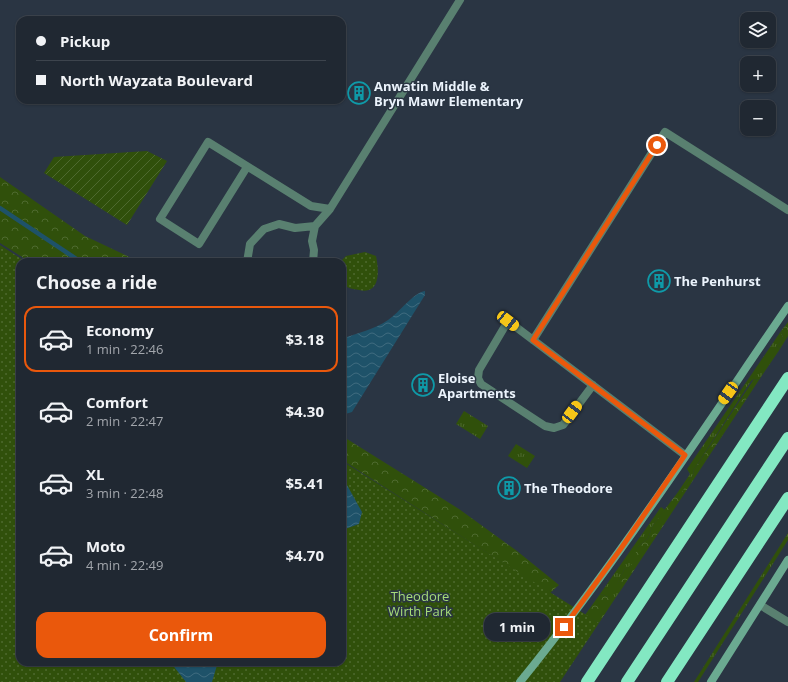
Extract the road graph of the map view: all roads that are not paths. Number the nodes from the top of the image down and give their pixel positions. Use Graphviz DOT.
graph roads {
  1 [pos="460,0"];
  2 [pos="247,167"];
  3 [pos="330,209"];
  4 [pos="788,210"];
  5 [pos="315,226"];
  6 [pos="247,258"];
  7 [pos="313,258"];
  8 [pos="788,306"];
  9 [pos="533,340"];
  10 [pos="788,378"];
  11 [pos="592,385"];
  12 [pos="788,438"];
  13 [pos="685,455"];
  14 [pos="788,498"];
  15 [pos="788,560"];
  16 [pos="760,605"];
  17 [pos="788,622"];
  18 [pos="520,682"];
  19 [pos="587,682"];
  20 [pos="627,682"];
  21 [pos="667,682"];
  22 [pos="711,682"];
  1 -- 3 [label="lane"];
  2 -- 2 [label="lane"];
  2 -- 3 [label="lane"];
  3 -- 5 [label="lane"];
  4 -- 9 [label="lane"];
  5 -- 6 [label="lane"];
  5 -- 7 [label="lane"];
  8 -- 13 [label="street"];
  9 -- 11 [label="lane"];
  9 -- 11 [label="lane"];
  10 -- 19 [label="highway"];
  11 -- 13 [label="lane"];
  12 -- 20 [label="highway"];
  13 -- 18 [label="street"];
  14 -- 21 [label="highway"];
  15 -- 16 [label="street"];
  16 -- 17 [label="lane"];
  16 -- 22 [label="street"];
}
